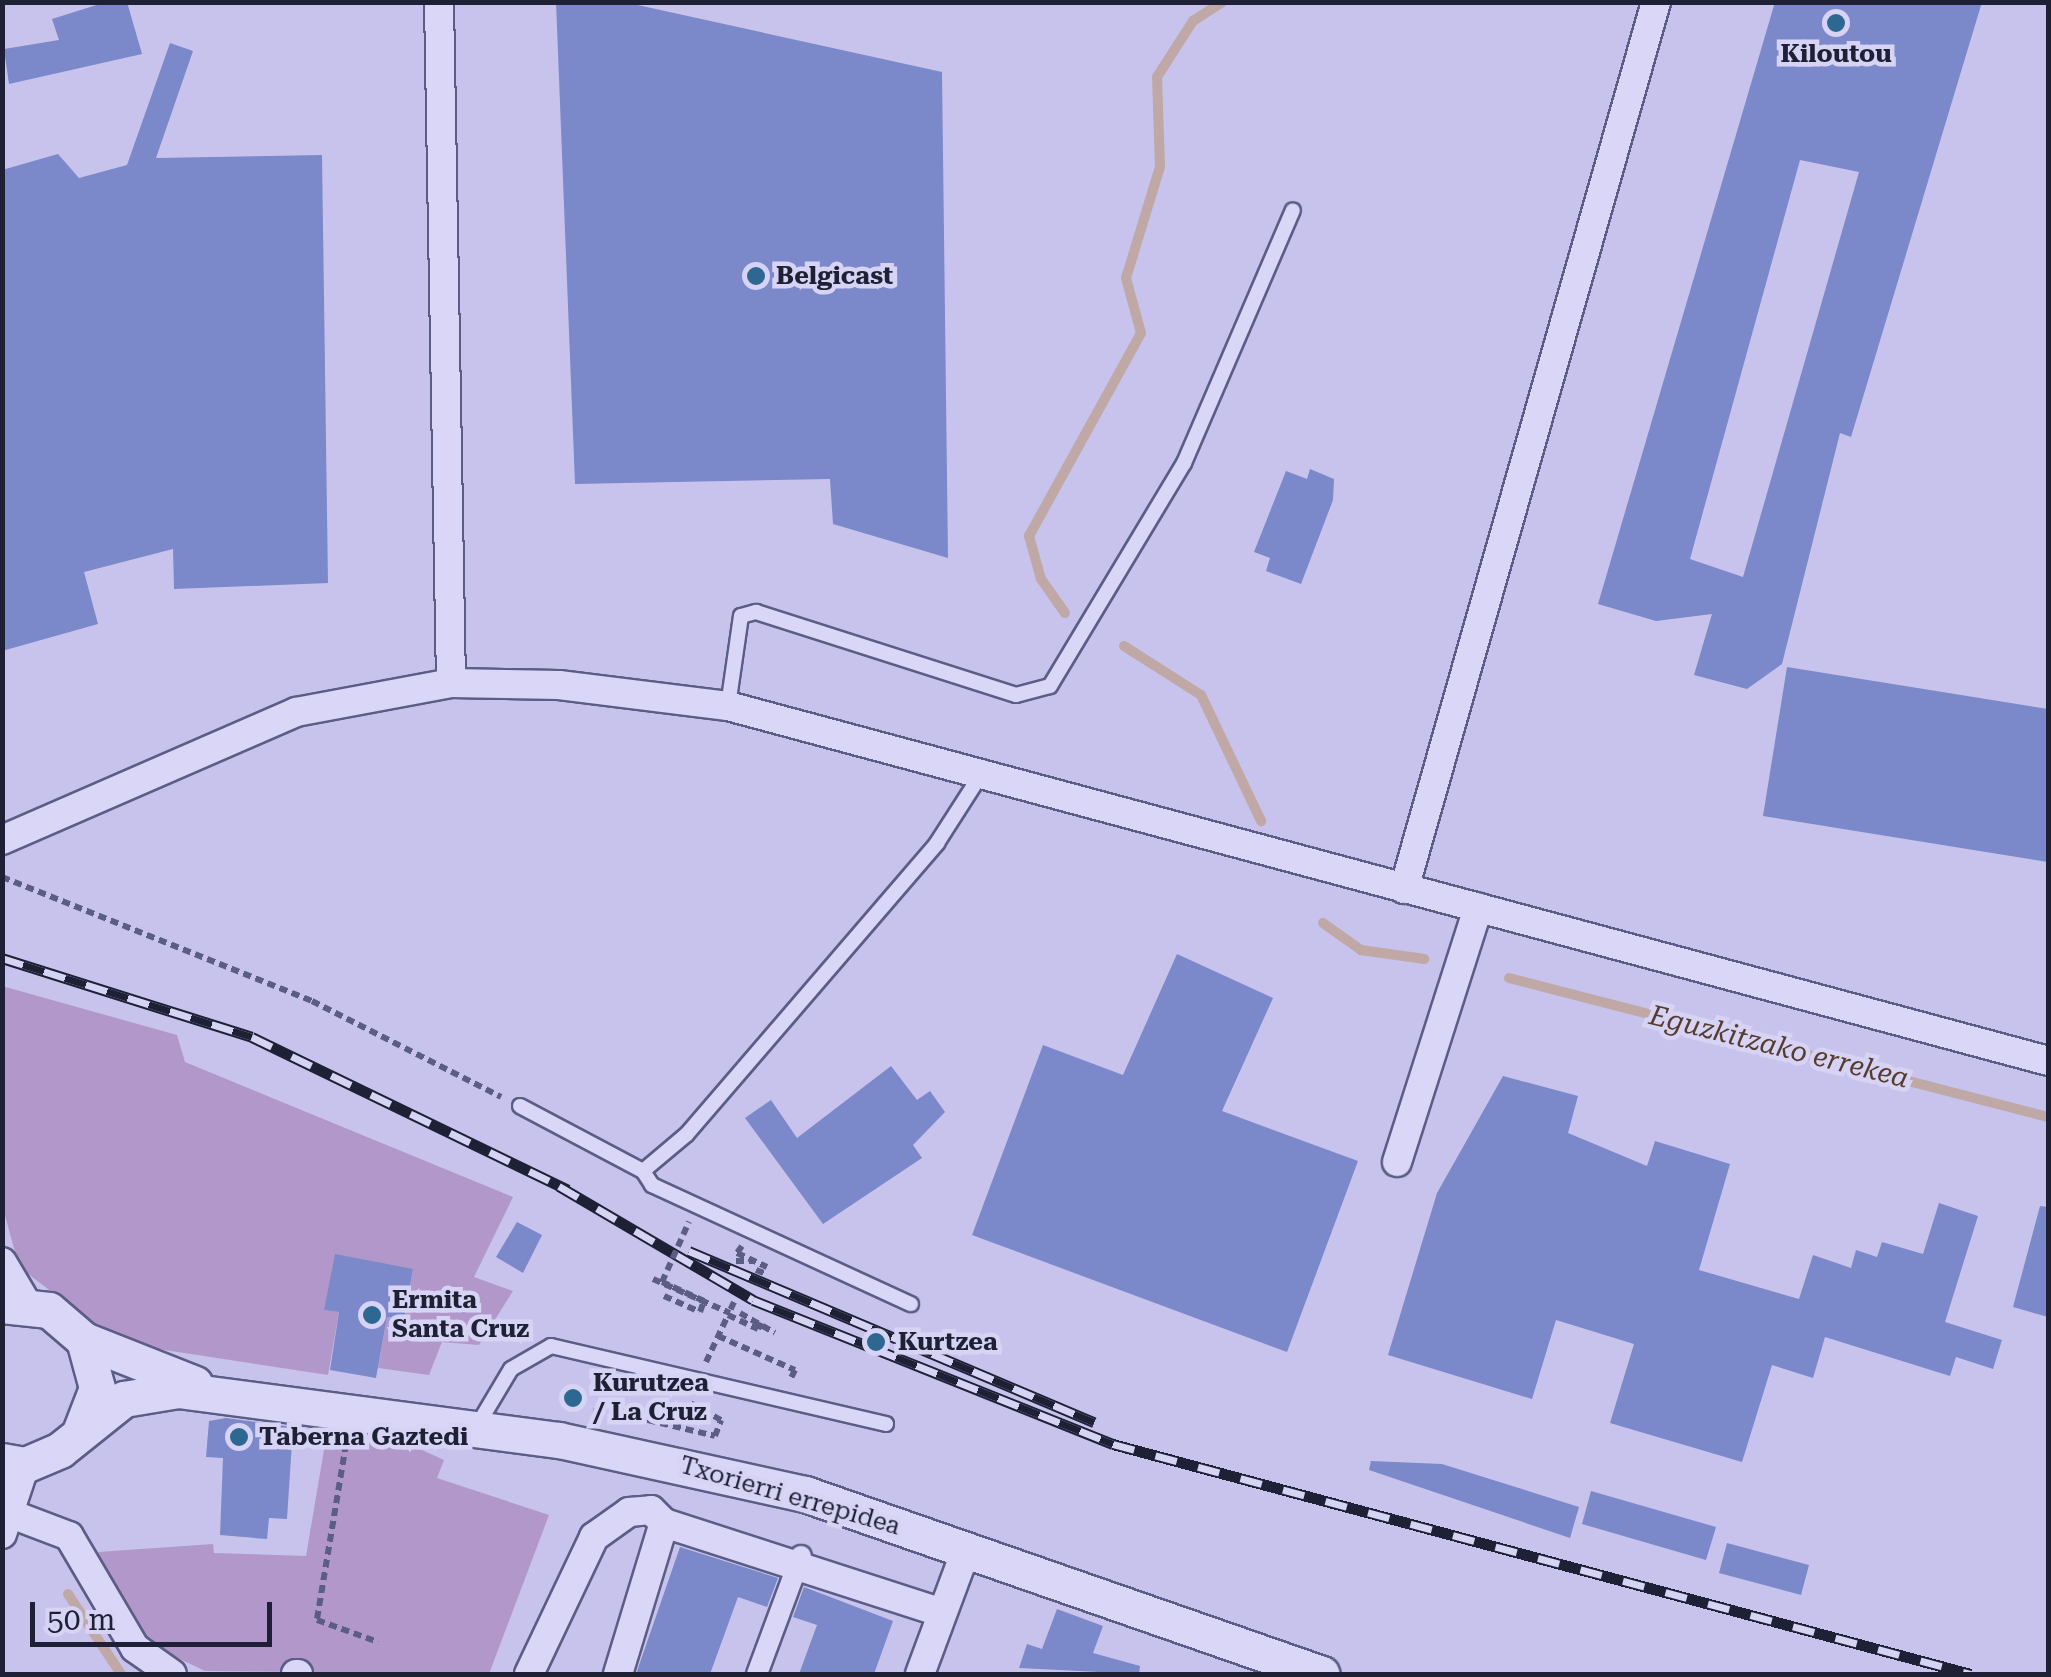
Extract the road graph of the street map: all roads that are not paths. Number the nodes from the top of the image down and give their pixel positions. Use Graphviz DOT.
graph roads {
  1 [pos="439,2"];
  2 [pos="1656,2"];
  3 [pos="1294,210"];
  4 [pos="451,683"];
  5 [pos="728,706"];
  6 [pos="980,776"];
  7 [pos="2,840"];
  8 [pos="1404,890"];
  9 [pos="1478,908"];
  10 [pos="2048,1061"];
  11 [pos="520,1106"];
  12 [pos="1397,1162"];
  13 [pos="643,1172"];
  14 [pos="2,1262"];
  15 [pos="15,1304"];
  16 [pos="911,1304"];
  17 [pos="84,1340"];
  18 [pos="239,1395"];
  19 [pos="886,1424"];
  20 [pos="477,1427"];
  21 [pos="79,1433"];
  22 [pos="14,1462"];
  23 [pos="7,1524"];
  24 [pos="664,1524"];
  25 [pos="966,1550"];
  26 [pos="799,1561"];
  27 [pos="942,1612"];
  28 [pos="172,1674"];
  29 [pos="529,1674"];
  30 [pos="618,1674"];
  31 [pos="757,1674"];
  32 [pos="920,1674"];
  33 [pos="1322,1674"];
  1 -- 4 [label="street"];
  2 -- 8 [label="street"];
  3 -- 5 [label="lane"];
  4 -- 5 [label="street"];
  4 -- 7 [label="street"];
  5 -- 6 [label="street"];
  6 -- 8 [label="street"];
  6 -- 13 [label="lane"];
  8 -- 9 [label="street"];
  9 -- 10 [label="street"];
  9 -- 12 [label="street"];
  11 -- 13 [label="lane"];
  13 -- 16 [label="lane"];
  14 -- 15 [label="street"];
  15 -- 17 [label="street, Txorierri errepidea"];
  17 -- 18 [label="street, Txorierri errepidea"];
  17 -- 21 [label="street"];
  18 -- 20 [label="street, Txorierri errepidea"];
  18 -- 21 [label="street, Txorierri errepidea"];
  19 -- 20 [label="lane"];
  20 -- 25 [label="street, Txorierri errepidea"];
  21 -- 22 [label="street, Txorierri errepidea"];
  22 -- 23 [label="street"];
  23 -- 28 [label="street"];
  24 -- 26 [label="street"];
  24 -- 29 [label="street"];
  24 -- 30 [label="street"];
  25 -- 27 [label="street"];
  25 -- 33 [label="street, Txorierri errepidea"];
  26 -- 27 [label="street"];
  26 -- 31 [label="street"];
  27 -- 32 [label="street"];
}
